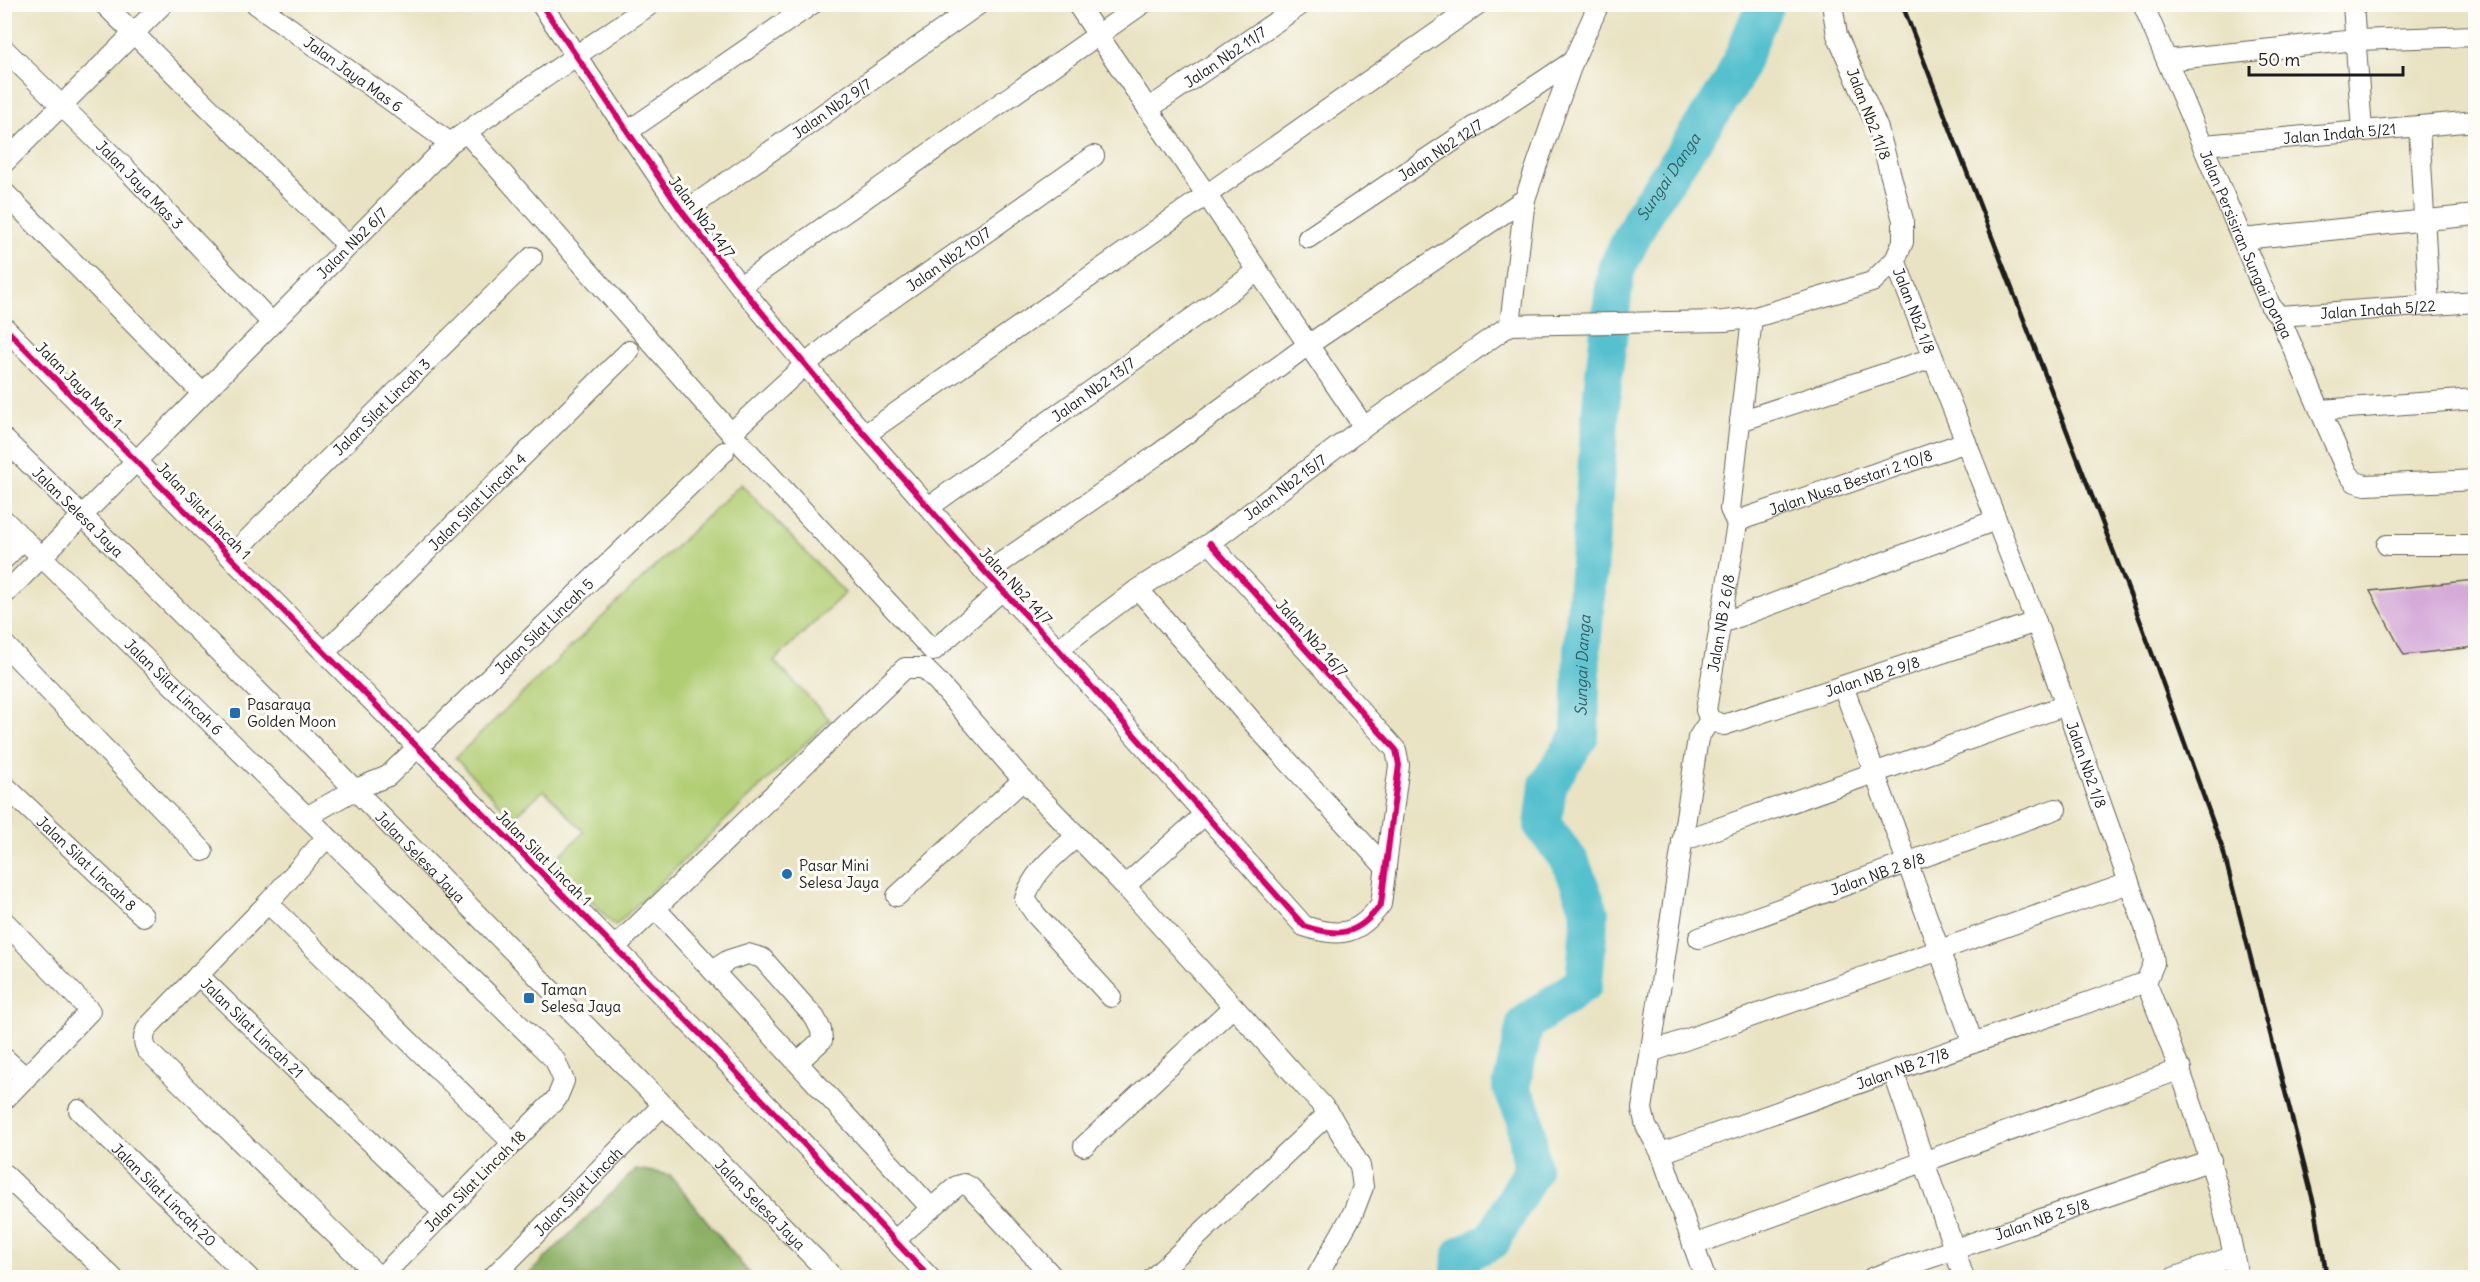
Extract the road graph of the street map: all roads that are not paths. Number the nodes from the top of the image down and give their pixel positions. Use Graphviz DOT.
graph roads {
  1 [pos="104,4"];
  2 [pos="163,4"];
  3 [pos="256,4"];
  4 [pos="541,4"];
  5 [pos="651,4"];
  6 [pos="812,4"];
  7 [pos="979,4"];
  8 [pos="1077,4"];
  9 [pos="1142,4"];
  10 [pos="1302,4"];
  11 [pos="1478,4"];
  12 [pos="1599,4"];
  13 [pos="1832,4"];
  14 [pos="2143,4"];
  15 [pos="2353,4"];
  16 [pos="135,35"];
  17 [pos="1098,35"];
  18 [pos="2475,36"];
  19 [pos="2356,40"];
  20 [pos="4,49"];
  21 [pos="576,56"];
  22 [pos="2167,60"];
  23 [pos="1572,61"];
  24 [pos="61,106"];
  25 [pos="1148,109"];
  26 [pos="2475,121"];
  27 [pos="2419,126"];
  28 [pos="2362,131"];
  29 [pos="466,132"];
  30 [pos="627,132"];
  31 [pos="450,143"];
  32 [pos="2204,145"];
  33 [pos="1094,156"];
  34 [pos="4,162"];
  35 [pos="4,192"];
  36 [pos="1208,196"];
  37 [pos="1526,199"];
  38 [pos="682,213"];
  39 [pos="2475,215"];
  40 [pos="2424,219"];
  41 [pos="1308,238"];
  42 [pos="2243,239"];
  43 [pos="348,246"];
  44 [pos="532,257"];
  45 [pos="1895,260"];
  46 [pos="1258,271"];
  47 [pos="740,286"];
  48 [pos="2475,302"];
  49 [pos="2429,305"];
  50 [pos="2279,316"];
  51 [pos="1752,318"];
  52 [pos="272,323"];
  53 [pos="1510,325"];
  54 [pos="4,327"];
  55 [pos="1308,345"];
  56 [pos="629,351"];
  57 [pos="1933,358"];
  58 [pos="806,364"];
  59 [pos="202,393"];
  60 [pos="2475,399"];
  61 [pos="2320,410"];
  62 [pos="1740,421"];
  63 [pos="1364,427"];
  64 [pos="731,434"];
  65 [pos="866,434"];
  66 [pos="4,439"];
  67 [pos="1966,442"];
  68 [pos="724,452"];
  69 [pos="136,460"];
  70 [pos="2475,480"];
  71 [pos="929,507"];
  72 [pos="82,514"];
  73 [pos="4,520"];
  74 [pos="1996,520"];
  75 [pos="1737,524"];
  76 [pos="24,539"];
  77 [pos="1210,543"];
  78 [pos="2387,545"];
  79 [pos="2475,545"];
  80 [pos="42,556"];
  81 [pos="231,556"];
  82 [pos="4,559"];
  83 [pos="986,573"];
  84 [pos="1138,589"];
  85 [pos="1002,590"];
  86 [pos="4,595"];
  87 [pos="2036,622"];
  88 [pos="1719,624"];
  89 [pos="4,644"];
  90 [pos="1059,649"];
  91 [pos="325,652"];
  92 [pos="1843,686"];
  93 [pos="2066,705"];
  94 [pos="1710,720"];
  95 [pos="419,747"];
  96 [pos="1396,750"];
  97 [pos="1874,773"];
  98 [pos="1023,780"];
  99 [pos="4,785"];
  100 [pos="356,789"];
  101 [pos="2056,809"];
  102 [pos="1204,815"];
  103 [pos="308,816"];
  104 [pos="1077,836"];
  105 [pos="327,837"];
  106 [pos="1682,841"];
  107 [pos="203,851"];
  108 [pos="1907,863"];
  109 [pos="1386,868"];
  110 [pos="2129,883"];
  111 [pos="1125,886"];
  112 [pos="897,897"];
  113 [pos="268,903"];
  114 [pos="655,908"];
  115 [pos="143,916"];
  116 [pos="4,921"];
  117 [pos="1699,938"];
  118 [pos="615,947"];
  119 [pos="1939,951"];
  120 [pos="713,970"];
  121 [pos="198,975"];
  122 [pos="2146,982"];
  123 [pos="1112,997"];
  124 [pos="1233,1007"];
  125 [pos="1973,1043"];
  126 [pos="1651,1052"];
  127 [pos="4,1058"];
  128 [pos="798,1062"];
  129 [pos="2181,1069"];
  130 [pos="1893,1071"];
  131 [pos="26,1078"];
  132 [pos="564,1081"];
  133 [pos="4,1100"];
  134 [pos="662,1106"];
  135 [pos="79,1110"];
  136 [pos="1329,1113"];
  137 [pos="513,1143"];
  138 [pos="1084,1146"];
  139 [pos="1661,1153"];
  140 [pos="1924,1160"];
  141 [pos="2211,1160"];
  142 [pos="4,1174"];
  143 [pos="931,1208"];
  144 [pos="444,1213"];
  145 [pos="895,1240"];
  146 [pos="1693,1245"];
  147 [pos="1954,1249"];
  148 [pos="2234,1256"];
  149 [pos="113,1278"];
  150 [pos="249,1278"];
  151 [pos="380,1278"];
  152 [pos="492,1278"];
  153 [pos="834,1278"];
  154 [pos="930,1278"];
  155 [pos="1054,1278"];
  156 [pos="1153,1278"];
  157 [pos="1316,1278"];
  158 [pos="1705,1278"];
  159 [pos="1872,1278"];
  160 [pos="1965,1278"];
  161 [pos="2173,1278"];
  162 [pos="2238,1278"];
  1 -- 16 [label="street"];
  2 -- 16 [label="street"];
  3 -- 31 [label="street, Jalan Jaya Mas 6"];
  4 -- 21 [label="street, Jalan Nb2 14/7"];
  5 -- 21 [label="street, Jalan Nb2 6/7"];
  6 -- 30 [label="street"];
  7 -- 38 [label="street, Jalan Nb2 9/7"];
  8 -- 17 [label="street"];
  9 -- 17 [label="street"];
  10 -- 25 [label="street, Jalan Nb2 11/7"];
  11 -- 36 [label="street"];
  12 -- 23 [label="street"];
  13 -- 45 [label="street, Jalan Nb2 11/8"];
  14 -- 22 [label="street, Jalan Persisiran Sungai Danga"];
  15 -- 19 [label="street"];
  16 -- 24 [label="street"];
  16 -- 43 [label="street"];
  17 -- 25 [label="street"];
  17 -- 47 [label="street"];
  18 -- 19 [label="street"];
  19 -- 22 [label="street"];
  19 -- 28 [label="street"];
  20 -- 24 [label="street, Jalan Jaya Mas 3"];
  21 -- 29 [label="street, Jalan Nb2 6/7"];
  21 -- 30 [label="street, Jalan Nb2 14/7"];
  22 -- 32 [label="street, Jalan Persisiran Sungai Danga"];
  23 -- 37 [label="street"];
  23 -- 41 [label="street, Jalan Nb2 12/7"];
  24 -- 34 [label="street"];
  24 -- 52 [label="street, Jalan Jaya Mas 3"];
  25 -- 36 [label="street"];
  26 -- 27 [label="street, Jalan Indah 5/21"];
  27 -- 28 [label="street, Jalan Indah 5/21"];
  27 -- 40 [label="street"];
  28 -- 32 [label="street, Jalan Indah 5/21"];
  29 -- 31 [label="street, Jalan Nb2 6/7"];
  29 -- 64 [label="street"];
  30 -- 38 [label="street, Jalan Nb2 14/7"];
  31 -- 43 [label="street, Jalan Nb2 6/7"];
  32 -- 42 [label="street, Jalan Persisiran Sungai Danga"];
  33 -- 58 [label="street, Jalan Nb2 10/7"];
  35 -- 59 [label="street"];
  36 -- 46 [label="street"];
  36 -- 65 [label="street"];
  37 -- 53 [label="street"];
  37 -- 55 [label="street"];
  38 -- 47 [label="street, Jalan Nb2 14/7"];
  39 -- 40 [label="street"];
  40 -- 42 [label="street"];
  40 -- 49 [label="street"];
  42 -- 50 [label="street, Jalan Persisiran Sungai Danga"];
  43 -- 52 [label="street, Jalan Nb2 6/7"];
  44 -- 81 [label="street, Jalan Silat Lincah 3"];
  45 -- 51 [label="street"];
  45 -- 57 [label="street, Jalan Nb2 1/8"];
  46 -- 55 [label="street"];
  46 -- 71 [label="street, Jalan Nb2 13/7"];
  47 -- 58 [label="street, Jalan Nb2 14/7"];
  48 -- 49 [label="street, Jalan Indah 5/22"];
  49 -- 50 [label="street, Jalan Indah 5/22"];
  50 -- 61 [label="street, Jalan Persisiran Sungai Danga"];
  51 -- 53 [label="street"];
  51 -- 62 [label="street"];
  52 -- 59 [label="street, Jalan Nb2 6/7"];
  53 -- 63 [label="street, Jalan Nb2 15/7"];
  54 -- 69 [label="street, Jalan Jaya Mas 1"];
  55 -- 63 [label="street"];
  55 -- 83 [label="street"];
  56 -- 91 [label="street, Jalan Silat Lincah 4"];
  57 -- 62 [label="street"];
  57 -- 67 [label="street, Jalan Nb2 1/8"];
  58 -- 64 [label="street, Jalan Nb2 10/7"];
  58 -- 65 [label="street, Jalan Nb2 14/7"];
  59 -- 69 [label="street, Jalan Nb2 6/7"];
  60 -- 61 [label="street"];
  61 -- 70 [label="street, Jalan Persisiran Sungai Danga"];
  62 -- 75 [label="street"];
  63 -- 77 [label="street, Jalan Nb2 15/7"];
  64 -- 85 [label="street"];
  65 -- 71 [label="street, Jalan Nb2 14/7"];
  66 -- 72 [label="street, Jalan Selesa Jaya"];
  67 -- 74 [label="street, Jalan Nb2 1/8"];
  67 -- 75 [label="street, Jalan Nusa Bestari 2 10/8"];
  68 -- 95 [label="street, Jalan Silat Lincah 5"];
  69 -- 72 [label="street, Jalan Nb2 6/7"];
  69 -- 81 [label="street, Jalan Silat Lincah 1"];
  71 -- 83 [label="street, Jalan Nb2 14/7"];
  72 -- 80 [label="street, Jalan Nb2 6/7"];
  72 -- 100 [label="street, Jalan Selesa Jaya"];
  73 -- 76 [label="street, Jalan Silat Lincah 6"];
  74 -- 87 [label="street, Jalan Nb2 1/8"];
  74 -- 88 [label="street"];
  75 -- 88 [label="street, Jalan NB 2 6/8"];
  76 -- 80 [label="street, Jalan Silat Lincah 6"];
  76 -- 82 [label="street"];
  77 -- 84 [label="street, Jalan Nb2 15/7"];
  77 -- 96 [label="street, Jalan Nb2 16/7"];
  78 -- 79 [label="street"];
  80 -- 86 [label="street, Jalan Nb2 6/7"];
  80 -- 103 [label="street, Jalan Silat Lincah 6"];
  81 -- 91 [label="street, Jalan Silat Lincah 1"];
  83 -- 85 [label="street, Jalan Nb2 14/7"];
  84 -- 90 [label="street, Jalan Nb2 15/7"];
  84 -- 109 [label="street"];
  85 -- 90 [label="street, Jalan Nb2 14/7"];
  87 -- 92 [label="street, Jalan NB 2 9/8"];
  87 -- 93 [label="street, Jalan Nb2 1/8"];
  88 -- 94 [label="street, Jalan NB 2 6/8"];
  89 -- 107 [label="street"];
  90 -- 102 [label="street, Jalan Nb2 14/7"];
  91 -- 95 [label="street, Jalan Silat Lincah 1"];
  92 -- 94 [label="street, Jalan NB 2 9/8"];
  92 -- 97 [label="street"];
  93 -- 97 [label="street"];
  93 -- 110 [label="street, Jalan Nb2 1/8"];
  94 -- 106 [label="street"];
  95 -- 100 [label="street, Jalan Silat Lincah 5"];
  95 -- 118 [label="street, Jalan Silat Lincah 1"];
  96 -- 109 [label="street, Jalan Nb2 14/7"];
  97 -- 106 [label="street"];
  97 -- 108 [label="street"];
  98 -- 104 [label="street"];
  98 -- 112 [label="street"];
  98 -- 114 [label="street"];
  99 -- 115 [label="street, Jalan Silat Lincah 8"];
  100 -- 103 [label="street"];
  100 -- 134 [label="street, Jalan Selesa Jaya"];
  101 -- 108 [label="street, Jalan NB 2 8/8"];
  102 -- 109 [label="street, Jalan Nb2 14/7"];
  102 -- 111 [label="street"];
  103 -- 105 [label="street, Jalan Silat Lincah 6"];
  104 -- 111 [label="street"];
  104 -- 123 [label="street"];
  105 -- 113 [label="street, Jalan Silat Lincah 21"];
  105 -- 132 [label="street, Jalan Silat Lincah 6"];
  106 -- 126 [label="street"];
  108 -- 117 [label="street, Jalan NB 2 8/8"];
  108 -- 119 [label="street"];
  110 -- 119 [label="street"];
  110 -- 122 [label="street, Jalan Nb2 1/8"];
  111 -- 124 [label="street"];
  113 -- 121 [label="street, Jalan Silat Lincah 21"];
  113 -- 137 [label="street"];
  114 -- 118 [label="street"];
  114 -- 120 [label="street"];
  116 -- 131 [label="street"];
  118 -- 145 [label="street, Jalan Silat Lincah 1"];
  119 -- 125 [label="street"];
  119 -- 126 [label="street"];
  120 -- 128 [label="street"];
  120 -- 128 [label="street"];
  121 -- 144 [label="street, Jalan Silat Lincah 21"];
  121 -- 151 [label="street"];
  122 -- 125 [label="street, Jalan NB 2 7/8"];
  122 -- 129 [label="street"];
  124 -- 136 [label="street"];
  124 -- 138 [label="street"];
  125 -- 130 [label="street, Jalan NB 2 7/8"];
  126 -- 139 [label="street"];
  127 -- 131 [label="street"];
  128 -- 143 [label="street"];
  129 -- 140 [label="street"];
  129 -- 141 [label="street"];
  130 -- 139 [label="street, Jalan NB 2 7/8"];
  130 -- 140 [label="street"];
  131 -- 133 [label="street"];
  132 -- 137 [label="street, Jalan Silat Lincah 18"];
  134 -- 152 [label="street, Jalan Silat Lincah"];
  134 -- 153 [label="street, Jalan Selesa Jaya"];
  135 -- 150 [label="street, Jalan Silat Lincah 20"];
  136 -- 156 [label="street"];
  136 -- 157 [label="street"];
  137 -- 144 [label="street, Jalan Silat Lincah 18"];
  139 -- 146 [label="street"];
  140 -- 146 [label="street"];
  140 -- 147 [label="street"];
  141 -- 147 [label="street, Jalan NB 2 5/8"];
  141 -- 148 [label="street"];
  142 -- 149 [label="street"];
  143 -- 145 [label="street"];
  143 -- 155 [label="street"];
  144 -- 151 [label="street, Jalan Silat Lincah 18"];
  145 -- 154 [label="street, Jalan Silat Lincah 1"];
  146 -- 158 [label="street"];
  147 -- 159 [label="street, Jalan NB 2 5/8"];
  147 -- 160 [label="street"];
  148 -- 161 [label="street"];
  148 -- 162 [label="street"];
}
